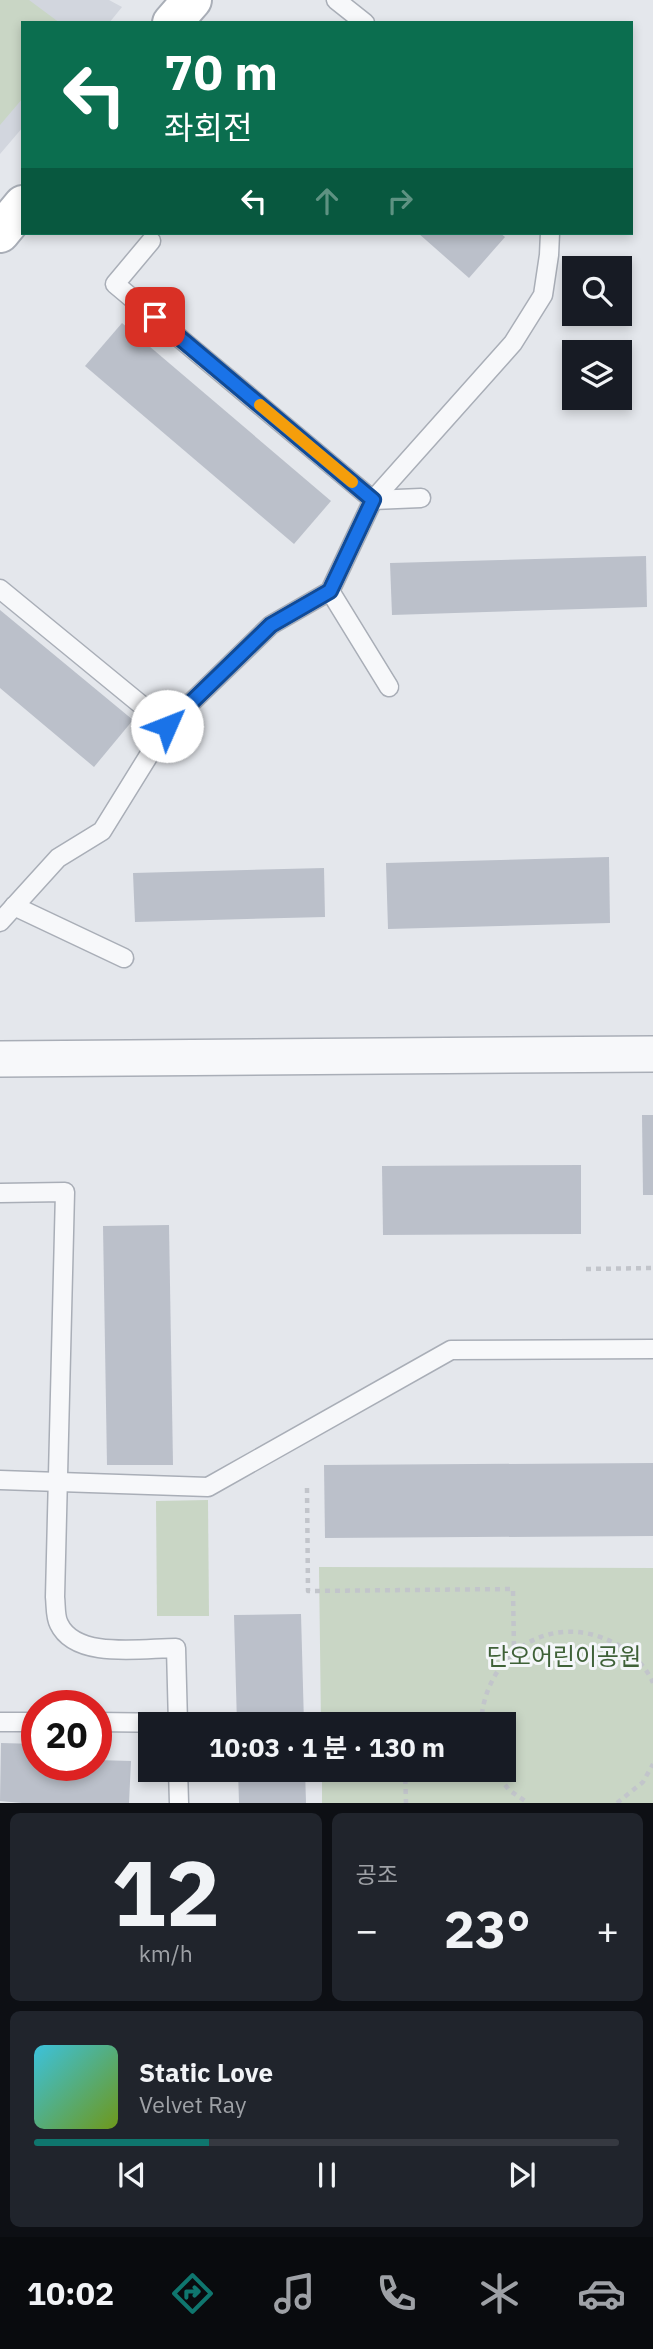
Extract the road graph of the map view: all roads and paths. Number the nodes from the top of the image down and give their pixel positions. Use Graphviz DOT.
graph roads {
  1 [pos="192,0"];
  2 [pos="336,0"];
  3 [pos="174,21"];
  4 [pos="362,21"];
  5 [pos="21,207"];
  6 [pos="0,233"];
  7 [pos="550,235"];
  8 [pos="151,242"];
  9 [pos="421,498"];
  10 [pos="373,500"];
  11 [pos="0,589"];
  12 [pos="330,591"];
  13 [pos="389,687"];
  14 [pos="167,726"];
  15 [pos="14,906"];
  16 [pos="0,922"];
  17 [pos="124,958"];
  18 [pos="653,1054"];
  19 [pos="0,1059"];
  20 [pos="0,1193"];
  21 [pos="653,1268"];
  22 [pos="586,1269"];
  23 [pos="653,1349"];
  24 [pos="0,1480"];
  25 [pos="59,1482"];
  26 [pos="307,1488"];
  27 [pos="514,1651"];
  28 [pos="651,1673"];
  29 [pos="653,1683"];
  30 [pos="178,1712"];
  31 [pos="482,1712"];
  32 [pos="0,1722"];
  33 [pos="21,1722"];
  34 [pos="112,1722"];
  35 [pos="138,1723"];
  36 [pos="653,1764"];
  37 [pos="178,1782"];
  38 [pos="405,1782"];
  39 [pos="503,1782"];
  40 [pos="179,1803"];
  41 [pos="406,1803"];
  42 [pos="528,1803"];
  43 [pos="617,1803"];
  1 -- 3 [label="street"];
  2 -- 4 [label="lane"];
  5 -- 6 [label="street"];
  7 -- 10 [label="lane"];
  8 -- 10 [label="lane"];
  9 -- 10 [label="lane"];
  10 -- 12 [label="lane"];
  11 -- 14 [label="lane"];
  12 -- 13 [label="lane"];
  12 -- 14 [label="lane"];
  14 -- 15 [label="lane"];
  15 -- 16 [label="lane"];
  15 -- 17 [label="lane"];
  18 -- 19 [label="street"];
  20 -- 25 [label="lane"];
  21 -- 22 [label="path"];
  23 -- 25 [label="lane"];
  24 -- 25 [label="lane"];
  25 -- 30 [label="lane"];
  26 -- 27 [label="path"];
  27 -- 28 [label="path"];
  27 -- 31 [label="path"];
  28 -- 29 [label="path"];
  32 -- 33 [label="lane"];
  34 -- 35 [label="lane"];
  36 -- 43 [label="path"];
  37 -- 40 [label="lane"];
  38 -- 41 [label="path"];
  39 -- 42 [label="path"];
}
